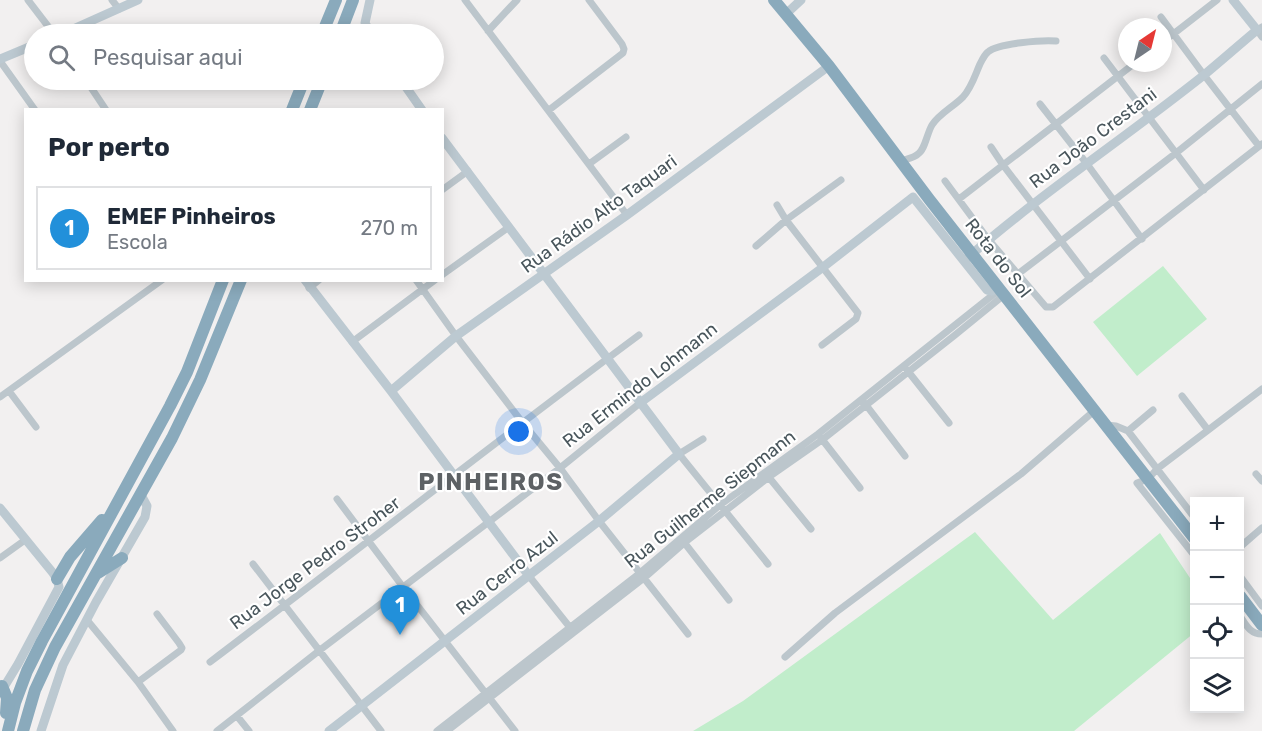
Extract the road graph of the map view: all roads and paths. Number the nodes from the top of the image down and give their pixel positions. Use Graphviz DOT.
graph roads {
  1 [pos="28,0"];
  2 [pos="112,0"];
  3 [pos="138,0"];
  4 [pos="336,0"];
  5 [pos="352,0"];
  6 [pos="370,0"];
  7 [pos="465,0"];
  8 [pos="517,0"];
  9 [pos="589,0"];
  10 [pos="774,0"];
  11 [pos="801,0"];
  12 [pos="1217,0"];
  13 [pos="1233,0"];
  14 [pos="119,9"];
  15 [pos="786,14"];
  16 [pos="1161,17"];
  17 [pos="46,24"];
  18 [pos="85,24"];
  19 [pos="326,24"];
  20 [pos="344,24"];
  21 [pos="366,24"];
  22 [pos="488,31"];
  23 [pos="1260,31"];
  24 [pos="1174,34"];
  25 [pos="1056,41"];
  26 [pos="24,49"];
  27 [pos="1104,58"];
  28 [pos="0,60"];
  29 [pos="829,66"];
  30 [pos="1123,72"];
  31 [pos="1204,75"];
  32 [pos="1118,76"];
  33 [pos="1262,84"];
  34 [pos="93,90"];
  35 [pos="300,90"];
  36 [pos="318,90"];
  37 [pos="408,90"];
  38 [pos="1040,104"];
  39 [pos="34,108"];
  40 [pos="105,108"];
  41 [pos="293,108"];
  42 [pos="311,108"];
  43 [pos="419,108"];
  44 [pos="549,110"];
  45 [pos="1231,110"];
  46 [pos="1149,116"];
  47 [pos="1055,124"];
  48 [pos="626,137"];
  49 [pos="444,141"];
  50 [pos="1260,145"];
  51 [pos="991,147"];
  52 [pos="1176,153"];
  53 [pos="901,161"];
  54 [pos="589,164"];
  55 [pos="1087,164"];
  56 [pos="1003,165"];
  57 [pos="468,171"];
  58 [pos="842,180"];
  59 [pos="945,181"];
  60 [pos="916,182"];
  61 [pos="444,189"];
  62 [pos="1204,190"];
  63 [pos="913,198"];
  64 [pos="959,199"];
  65 [pos="1114,201"];
  66 [pos="1033,204"];
  67 [pos="777,205"];
  68 [pos="627,215"];
  69 [pos="786,220"];
  70 [pos="509,227"];
  71 [pos="1142,238"];
  72 [pos="988,239"];
  73 [pos="1061,241"];
  74 [pos="756,246"];
  75 [pos="968,257"];
  76 [pos="822,268"];
  77 [pos="444,274"];
  78 [pos="544,274"];
  79 [pos="1018,274"];
  80 [pos="1090,279"];
  81 [pos="159,282"];
  82 [pos="222,282"];
  83 [pos="418,282"];
  84 [pos="432,282"];
  85 [pos="241,284"];
  86 [pos="307,284"];
  87 [pos="423,289"];
  88 [pos="997,293"];
  89 [pos="639,334"];
  90 [pos="456,336"];
  91 [pos="352,342"];
  92 [pos="822,345"];
  93 [pos="607,359"];
  94 [pos="906,368"];
  95 [pos="1262,389"];
  96 [pos="9,391"];
  97 [pos="391,391"];
  98 [pos="1182,396"];
  99 [pos="0,397"];
  100 [pos="863,402"];
  101 [pos="640,403"];
  102 [pos="1153,410"];
  103 [pos="1094,411"];
  104 [pos="522,422"];
  105 [pos="949,423"];
  106 [pos="1106,425"];
  107 [pos="36,427"];
  108 [pos="1208,430"];
  109 [pos="1128,431"];
  110 [pos="820,437"];
  111 [pos="703,439"];
  112 [pos="790,453"];
  113 [pos="679,454"];
  114 [pos="905,456"];
  115 [pos="795,460"];
  116 [pos="560,468"];
  117 [pos="1157,469"];
  118 [pos="1256,474"];
  119 [pos="454,475"];
  120 [pos="766,475"];
  121 [pos="1148,478"];
  122 [pos="1262,481"];
  123 [pos="860,488"];
  124 [pos="141,495"];
  125 [pos="337,499"];
  126 [pos="119,501"];
  127 [pos="0,508"];
  128 [pos="723,508"];
  129 [pos="1190,512"];
  130 [pos="599,521"];
  131 [pos="488,522"];
  132 [pos="1262,528"];
  133 [pos="811,529"];
  134 [pos="1190,533"];
  135 [pos="25,540"];
  136 [pos="682,541"];
  137 [pos="369,542"];
  138 [pos="1244,543"];
  139 [pos="1191,551"];
  140 [pos="0,558"];
  141 [pos="122,558"];
  142 [pos="66,563"];
  143 [pos="253,564"];
  144 [pos="768,564"];
  145 [pos="47,567"];
  146 [pos="95,576"];
  147 [pos="529,576"];
  148 [pos="642,576"];
  149 [pos="57,579"];
  150 [pos="1244,583"];
  151 [pos="403,587"];
  152 [pos="729,600"];
  153 [pos="1244,602"];
  154 [pos="284,604"];
  155 [pos="1262,606"];
  156 [pos="157,614"];
  157 [pos="87,620"];
  158 [pos="1244,623"];
  159 [pos="1262,625"];
  160 [pos="572,630"];
  161 [pos="688,634"];
  162 [pos="1262,634"];
  163 [pos="445,642"];
  164 [pos="320,650"];
  165 [pos="785,657"];
  166 [pos="210,662"];
  167 [pos="138,682"];
  168 [pos="1,688"];
  169 [pos="488,695"];
  170 [pos="4,705"];
  171 [pos="361,706"];
  172 [pos="237,716"];
  173 [pos="443,730"];
  174 [pos="2,731"];
  175 [pos="8,731"];
  176 [pos="23,731"];
  177 [pos="41,731"];
  178 [pos="174,731"];
  179 [pos="217,731"];
  180 [pos="249,731"];
  181 [pos="329,731"];
  182 [pos="381,731"];
  183 [pos="515,731"];
  1 -- 17 [label="street"];
  2 -- 14 [label="street"];
  3 -- 14 [label="street"];
  4 -- 19 [label="highway"];
  5 -- 20 [label="highway"];
  6 -- 21 [label="street"];
  7 -- 22 [label="street"];
  8 -- 22 [label="street"];
  9 -- 44 [label="street"];
  10 -- 15 [label="highway, Rota do Sol"];
  11 -- 15 [label="street"];
  12 -- 24 [label="street"];
  13 -- 23 [label="street"];
  14 -- 18 [label="street"];
  15 -- 29 [label="highway, Rota do Sol"];
  16 -- 24 [label="street"];
  22 -- 44 [label="street"];
  23 -- 31 [label="street, Rua João Crestani"];
  24 -- 31 [label="street"];
  25 -- 53 [label="street"];
  26 -- 28 [label="street"];
  27 -- 32 [label="street"];
  28 -- 39 [label="street"];
  29 -- 53 [label="highway, Rota do Sol"];
  29 -- 68 [label="street, Rua Rádio Alto Taquari"];
  30 -- 32 [label="street"];
  31 -- 45 [label="street"];
  31 -- 46 [label="street, Rua João Crestani"];
  32 -- 46 [label="street"];
  32 -- 47 [label="street"];
  33 -- 45 [label="street"];
  34 -- 40 [label="street"];
  35 -- 41 [label="highway"];
  36 -- 42 [label="highway"];
  37 -- 43 [label="street"];
  38 -- 47 [label="street"];
  44 -- 54 [label="street"];
  45 -- 50 [label="street"];
  45 -- 52 [label="street"];
  46 -- 52 [label="street"];
  46 -- 55 [label="street, Rua João Crestani"];
  47 -- 55 [label="street"];
  47 -- 56 [label="street"];
  48 -- 54 [label="street"];
  49 -- 57 [label="street"];
  50 -- 62 [label="street"];
  51 -- 56 [label="street"];
  52 -- 62 [label="street"];
  52 -- 65 [label="street"];
  53 -- 60 [label="highway, Rota do Sol"];
  54 -- 68 [label="street"];
  55 -- 65 [label="street"];
  55 -- 66 [label="street, Rua João Crestani"];
  56 -- 64 [label="street"];
  56 -- 66 [label="street"];
  57 -- 61 [label="street"];
  57 -- 70 [label="street"];
  58 -- 69 [label="street"];
  59 -- 64 [label="street"];
  60 -- 63 [label="street"];
  60 -- 75 [label="highway, Rota do Sol"];
  62 -- 71 [label="street"];
  63 -- 75 [label="street"];
  63 -- 76 [label="street, Rua Ermindo Lohmann"];
  64 -- 72 [label="street"];
  65 -- 71 [label="street"];
  65 -- 73 [label="street"];
  66 -- 72 [label="street, Rua João Crestani"];
  66 -- 73 [label="street"];
  67 -- 69 [label="street"];
  68 -- 78 [label="street, Rua Rádio Alto Taquari"];
  69 -- 74 [label="street"];
  69 -- 76 [label="street"];
  70 -- 77 [label="street"];
  70 -- 78 [label="street"];
  71 -- 80 [label="street"];
  72 -- 75 [label="street, Rua João Crestani"];
  72 -- 79 [label="street"];
  73 -- 79 [label="street"];
  73 -- 80 [label="street"];
  75 -- 88 [label="highway, Rota do Sol"];
  76 -- 92 [label="street"];
  76 -- 101 [label="street, Rua Ermindo Lohmann"];
  78 -- 90 [label="street, Rua Rádio Alto Taquari"];
  78 -- 93 [label="street"];
  79 -- 80 [label="street"];
  81 -- 96 [label="street"];
  82 -- 126 [label="highway"];
  83 -- 87 [label="street"];
  84 -- 87 [label="street"];
  85 -- 124 [label="highway"];
  86 -- 91 [label="street"];
  87 -- 90 [label="street"];
  87 -- 91 [label="street"];
  88 -- 94 [label="street, Rua Guilherme Siepmann"];
  88 -- 103 [label="highway, Rota do Sol"];
  89 -- 93 [label="street, Rua Jorge Pedro Stroher"];
  90 -- 97 [label="street, Rua Rádio Alto Taquari"];
  90 -- 104 [label="street"];
  91 -- 97 [label="street"];
  93 -- 101 [label="street"];
  93 -- 104 [label="street, Rua Jorge Pedro Stroher"];
  94 -- 100 [label="street, Rua Guilherme Siepmann"];
  94 -- 105 [label="street"];
  95 -- 108 [label="street"];
  96 -- 99 [label="street"];
  96 -- 107 [label="street"];
  97 -- 119 [label="street"];
  98 -- 108 [label="street"];
  100 -- 110 [label="street, Rua Guilherme Siepmann"];
  100 -- 114 [label="street"];
  101 -- 113 [label="street"];
  101 -- 116 [label="street, Rua Ermindo Lohmann"];
  102 -- 109 [label="street"];
  103 -- 106 [label="highway, Rota do Sol"];
  103 -- 165 [label="street"];
  104 -- 116 [label="street"];
  104 -- 119 [label="street, Rua Jorge Pedro Stroher"];
  106 -- 109 [label="street"];
  106 -- 121 [label="highway, Rota do Sol"];
  108 -- 117 [label="street"];
  109 -- 117 [label="street"];
  110 -- 112 [label="street, Rua Guilherme Siepmann"];
  110 -- 115 [label="street, Rua Guilherme Siepmann"];
  110 -- 123 [label="street"];
  111 -- 113 [label="street, Rua Cerro Azul"];
  112 -- 115 [label="street"];
  112 -- 120 [label="street, Rua Guilherme Siepmann"];
  113 -- 128 [label="street"];
  113 -- 130 [label="street, Rua Cerro Azul"];
  115 -- 120 [label="street, Rua Guilherme Siepmann"];
  116 -- 130 [label="street"];
  116 -- 131 [label="street, Rua Ermindo Lohmann"];
  117 -- 121 [label="street"];
  117 -- 129 [label="street"];
  118 -- 122 [label="street"];
  119 -- 131 [label="street"];
  119 -- 137 [label="street, Rua Jorge Pedro Stroher"];
  120 -- 128 [label="street, Rua Guilherme Siepmann"];
  120 -- 133 [label="street"];
  121 -- 134 [label="highway, Rota do Sol"];
  121 -- 139 [label="street"];
  124 -- 141 [label="street"];
  124 -- 146 [label="highway"];
  125 -- 137 [label="street"];
  126 -- 142 [label="highway"];
  126 -- 175 [label="highway"];
  127 -- 135 [label="street"];
  128 -- 136 [label="street, Rua Guilherme Siepmann"];
  128 -- 144 [label="street"];
  130 -- 147 [label="street, Rua Cerro Azul"];
  130 -- 148 [label="street"];
  131 -- 147 [label="street"];
  131 -- 151 [label="street, Rua Ermindo Lohmann"];
  132 -- 138 [label="street"];
  135 -- 140 [label="street"];
  135 -- 145 [label="street"];
  136 -- 148 [label="street, Rua Guilherme Siepmann"];
  136 -- 152 [label="street"];
  137 -- 151 [label="street"];
  137 -- 154 [label="street, Rua Jorge Pedro Stroher"];
  141 -- 146 [label="highway"];
  141 -- 157 [label="street"];
  142 -- 145 [label="street"];
  142 -- 149 [label="highway"];
  143 -- 154 [label="street"];
  145 -- 149 [label="street"];
  146 -- 176 [label="highway"];
  147 -- 160 [label="street"];
  147 -- 163 [label="street, Rua Cerro Azul"];
  148 -- 160 [label="street, Rua Guilherme Siepmann"];
  148 -- 161 [label="street"];
  149 -- 168 [label="street"];
  150 -- 155 [label="street"];
  151 -- 163 [label="street"];
  151 -- 164 [label="street, Rua Ermindo Lohmann"];
  153 -- 159 [label="highway"];
  154 -- 164 [label="street"];
  154 -- 166 [label="street, Rua Jorge Pedro Stroher"];
  156 -- 167 [label="street"];
  157 -- 167 [label="street"];
  157 -- 177 [label="street"];
  158 -- 162 [label="street"];
  160 -- 169 [label="street, Rua Guilherme Siepmann"];
  163 -- 169 [label="street"];
  163 -- 171 [label="street, Rua Cerro Azul"];
  164 -- 171 [label="street"];
  164 -- 172 [label="street, Rua Ermindo Lohmann"];
  167 -- 178 [label="street"];
  168 -- 170 [label="highway"];
  169 -- 173 [label="street, Rua Guilherme Siepmann"];
  169 -- 183 [label="street"];
  170 -- 174 [label="highway"];
  171 -- 181 [label="street, Rua Cerro Azul"];
  171 -- 182 [label="street"];
  172 -- 179 [label="street, Rua Ermindo Lohmann"];
  172 -- 180 [label="street"];
}
